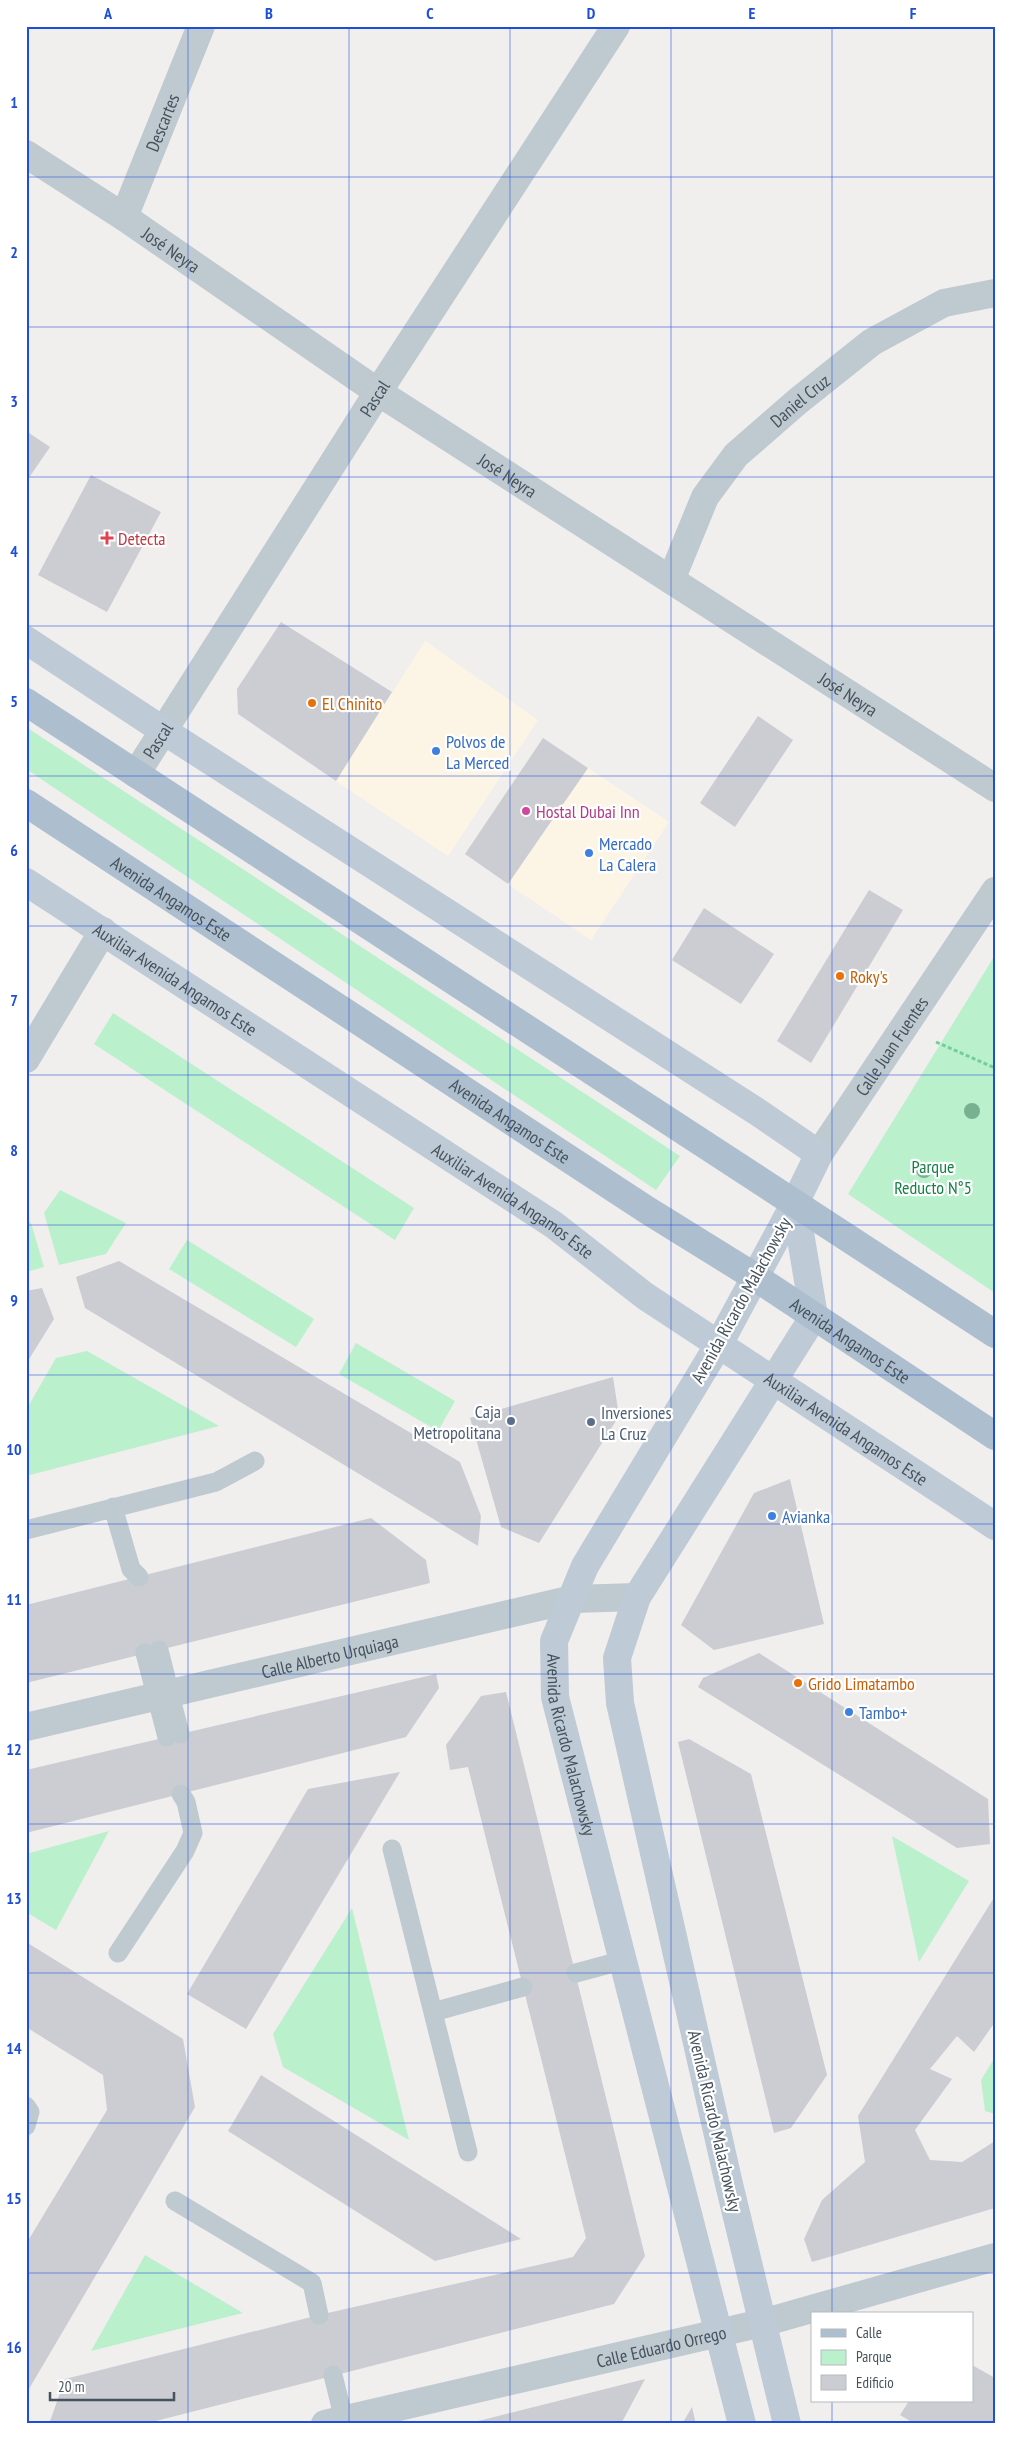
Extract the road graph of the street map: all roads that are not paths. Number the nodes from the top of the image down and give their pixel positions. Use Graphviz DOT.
graph roads {
  1 [pos="201,26"];
  2 [pos="616,26"];
  3 [pos="26,154"];
  4 [pos="124,217"];
  5 [pos="995,293"];
  6 [pos="378,392"];
  7 [pos="671,580"];
  8 [pos="26,640"];
  9 [pos="26,702"];
  10 [pos="164,731"];
  11 [pos="136,774"];
  12 [pos="995,788"];
  13 [pos="26,803"];
  14 [pos="26,882"];
  15 [pos="995,891"];
  16 [pos="104,931"];
  17 [pos="26,1059"];
  18 [pos="819,1154"];
  19 [pos="795,1203"];
  20 [pos="755,1277"];
  21 [pos="814,1316"];
  22 [pos="995,1334"];
  23 [pos="719,1344"];
  24 [pos="773,1379"];
  25 [pos="995,1436"];
  26 [pos="256,1461"];
  27 [pos="113,1507"];
  28 [pos="995,1526"];
  29 [pos="26,1530"];
  30 [pos="132,1575"];
  31 [pos="637,1597"];
  32 [pos="573,1599"];
  33 [pos="152,1652"];
  34 [pos="163,1694"];
  35 [pos="26,1727"];
  36 [pos="173,1736"];
  37 [pos="187,1796"];
  38 [pos="392,1849"];
  39 [pos="118,1952"];
  40 [pos="624,1960"];
  41 [pos="576,1973"];
  42 [pos="523,1987"];
  43 [pos="433,2012"];
  44 [pos="26,2106"];
  45 [pos="26,2126"];
  46 [pos="468,2152"];
  47 [pos="175,2201"];
  48 [pos="995,2257"];
  49 [pos="319,2315"];
  50 [pos="762,2323"];
  51 [pos="720,2333"];
  52 [pos="333,2375"];
  53 [pos="338,2422"];
  54 [pos="742,2424"];
  55 [pos="787,2424"];
  1 -- 4 [label="street, Descartes"];
  2 -- 6 [label="street, Pascal"];
  3 -- 4 [label="street, José Neyra"];
  4 -- 6 [label="street, José Neyra"];
  5 -- 7 [label="street, Daniel Cruz"];
  6 -- 7 [label="street, José Neyra"];
  6 -- 10 [label="street, Pascal"];
  7 -- 12 [label="street, José Neyra"];
  8 -- 10 [label="street"];
  9 -- 11 [label="main road"];
  10 -- 11 [label="street, Pascal"];
  10 -- 18 [label="street"];
  11 -- 19 [label="main road"];
  13 -- 20 [label="main road, Avenida Angamos Este"];
  14 -- 16 [label="street, Auxiliar Avenida Angamos Este"];
  15 -- 18 [label="street, Calle Juan Fuentes"];
  16 -- 17 [label="street"];
  16 -- 23 [label="street, Auxiliar Avenida Angamos Este"];
  18 -- 19 [label="street, Calle Juan Fuentes"];
  19 -- 20 [label="street, Avenida Ricardo Malachowsky"];
  19 -- 21 [label="street, Avenida Ricardo Malachowsky"];
  19 -- 22 [label="main road"];
  20 -- 21 [label="main road, Avenida Angamos Este"];
  20 -- 23 [label="street, Avenida Ricardo Malachowsky"];
  21 -- 24 [label="street, Avenida Ricardo Malachowsky"];
  21 -- 25 [label="main road, Avenida Angamos Este"];
  23 -- 24 [label="street, Auxiliar Avenida Angamos Este"];
  23 -- 32 [label="street, Avenida Ricardo Malachowsky"];
  24 -- 28 [label="street, Auxiliar Avenida Angamos Este"];
  24 -- 31 [label="street, Avenida Ricardo Malachowsky"];
  26 -- 27 [label="lane"];
  27 -- 29 [label="lane"];
  27 -- 30 [label="lane"];
  31 -- 32 [label="street, Calle Alberto Urquiaga"];
  31 -- 50 [label="street, Avenida Ricardo Malachowsky"];
  32 -- 34 [label="street, Calle Alberto Urquiaga"];
  32 -- 40 [label="street, Avenida Ricardo Malachowsky"];
  33 -- 34 [label="lane"];
  34 -- 35 [label="street, Calle Alberto Urquiaga"];
  34 -- 36 [label="lane"];
  37 -- 39 [label="lane"];
  38 -- 43 [label="lane"];
  40 -- 41 [label="lane"];
  40 -- 51 [label="street, Avenida Ricardo Malachowsky"];
  42 -- 43 [label="lane"];
  43 -- 46 [label="lane"];
  44 -- 45 [label="lane"];
  47 -- 49 [label="lane"];
  48 -- 50 [label="street, Calle Eduardo Orrego"];
  50 -- 51 [label="street, Calle Eduardo Orrego"];
  50 -- 55 [label="street, Avenida Ricardo Malachowsky"];
  51 -- 53 [label="street, Calle Eduardo Orrego"];
  51 -- 54 [label="street, Avenida Ricardo Malachowsky"];
  52 -- 53 [label="lane"];
}
